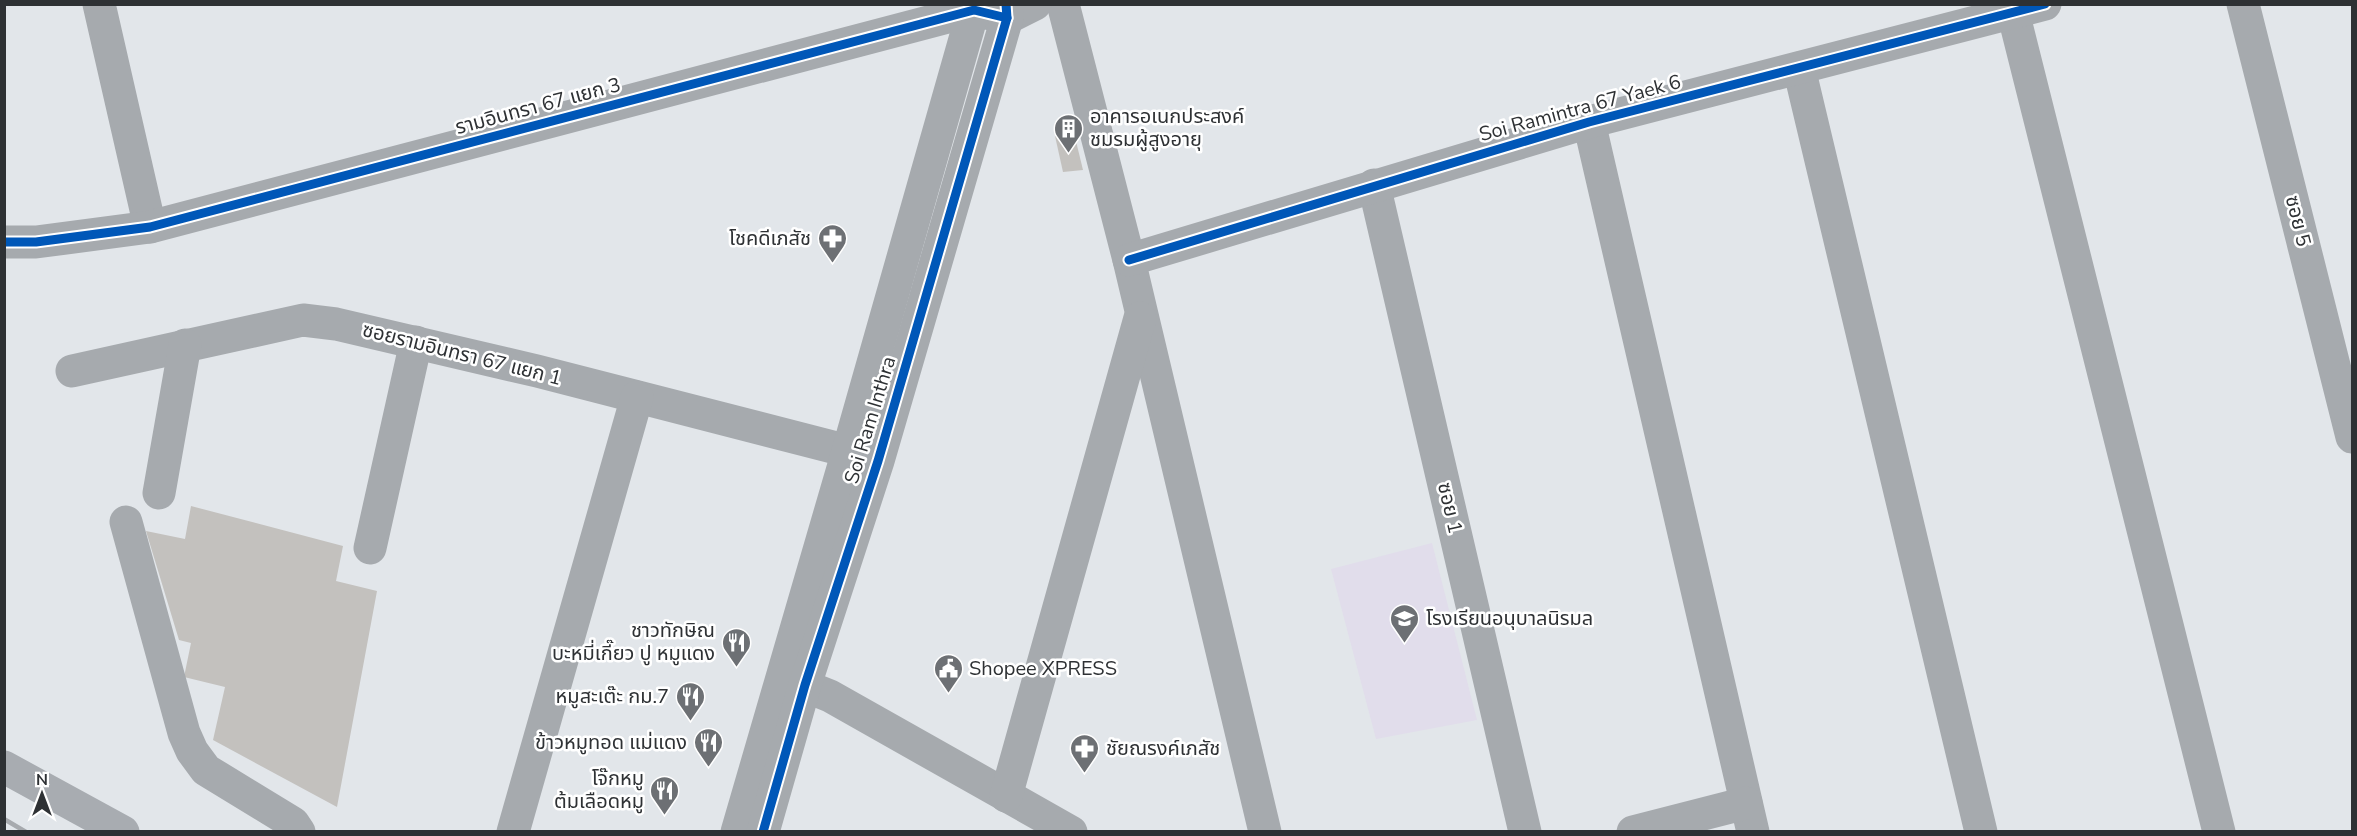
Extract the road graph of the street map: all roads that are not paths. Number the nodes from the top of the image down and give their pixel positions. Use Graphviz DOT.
graph roads {
  1 [pos="99,4"];
  2 [pos="1063,4"];
  3 [pos="2045,4"];
  4 [pos="2243,4"];
  5 [pos="974,7"];
  6 [pos="1016,9"];
  7 [pos="2013,12"];
  8 [pos="1799,68"];
  9 [pos="1589,122"];
  10 [pos="1374,185"];
  11 [pos="150,226"];
  12 [pos="4,242"];
  13 [pos="1129,260"];
  14 [pos="1141,314"];
  15 [pos="416,342"];
  16 [pos="185,345"];
  17 [pos="72,371"];
  18 [pos="637,397"];
  19 [pos="2352,437"];
  20 [pos="848,451"];
  21 [pos="159,493"];
  22 [pos="126,522"];
  23 [pos="370,548"];
  24 [pos="793,681"];
  25 [pos="4,767"];
  26 [pos="1006,796"];
  27 [pos="1750,817"];
  28 [pos="123,831"];
  29 [pos="299,831"];
  30 [pos="513,831"];
  31 [pos="736,831"];
  32 [pos="763,831"];
  33 [pos="1071,831"];
  34 [pos="1265,831"];
  35 [pos="1525,831"];
  36 [pos="1633,831"];
  37 [pos="1981,831"];
  38 [pos="2219,831"];
  1 -- 11 [label="street"];
  2 -- 13 [label="street"];
  3 -- 7 [label="street, Soi Ramintra 67 Yaek 6"];
  4 -- 19 [label="street, ซอย 5"];
  5 -- 6 [label="street, รามอินทรา 67 แยก 3"];
  5 -- 11 [label="street, รามอินทรา 67 แยก 3"];
  5 -- 20 [label="street, Soi Ram Inthra"];
  6 -- 24 [label="street, Soi Ram Inthra"];
  7 -- 8 [label="street, Soi Ramintra 67 Yaek 6"];
  7 -- 38 [label="street"];
  8 -- 9 [label="street, Soi Ramintra 67 Yaek 6"];
  8 -- 37 [label="street"];
  9 -- 10 [label="street, Soi Ramintra 67 Yaek 6"];
  9 -- 27 [label="street"];
  10 -- 13 [label="street, Soi Ramintra 67 Yaek 6"];
  10 -- 35 [label="street, ซอย 1"];
  11 -- 12 [label="street, รามอินทรา 67 แยก 3"];
  13 -- 14 [label="street"];
  14 -- 26 [label="street"];
  14 -- 34 [label="street"];
  15 -- 16 [label="street, ซอยรามอินทรา 67 แยก 1"];
  15 -- 18 [label="street, ซอยรามอินทรา 67 แยก 1"];
  15 -- 23 [label="street"];
  16 -- 17 [label="street, ซอยรามอินทรา 67 แยก 1"];
  16 -- 21 [label="street"];
  18 -- 20 [label="street, ซอยรามอินทรา 67 แยก 1"];
  18 -- 30 [label="street"];
  20 -- 24 [label="street, Soi Ram Inthra"];
  22 -- 29 [label="street"];
  24 -- 26 [label="street"];
  24 -- 31 [label="street, Soi Ram Inthra"];
  24 -- 32 [label="street, Soi Ram Inthra"];
  25 -- 28 [label="main road"];
  26 -- 33 [label="street"];
  27 -- 36 [label="street"];
}
